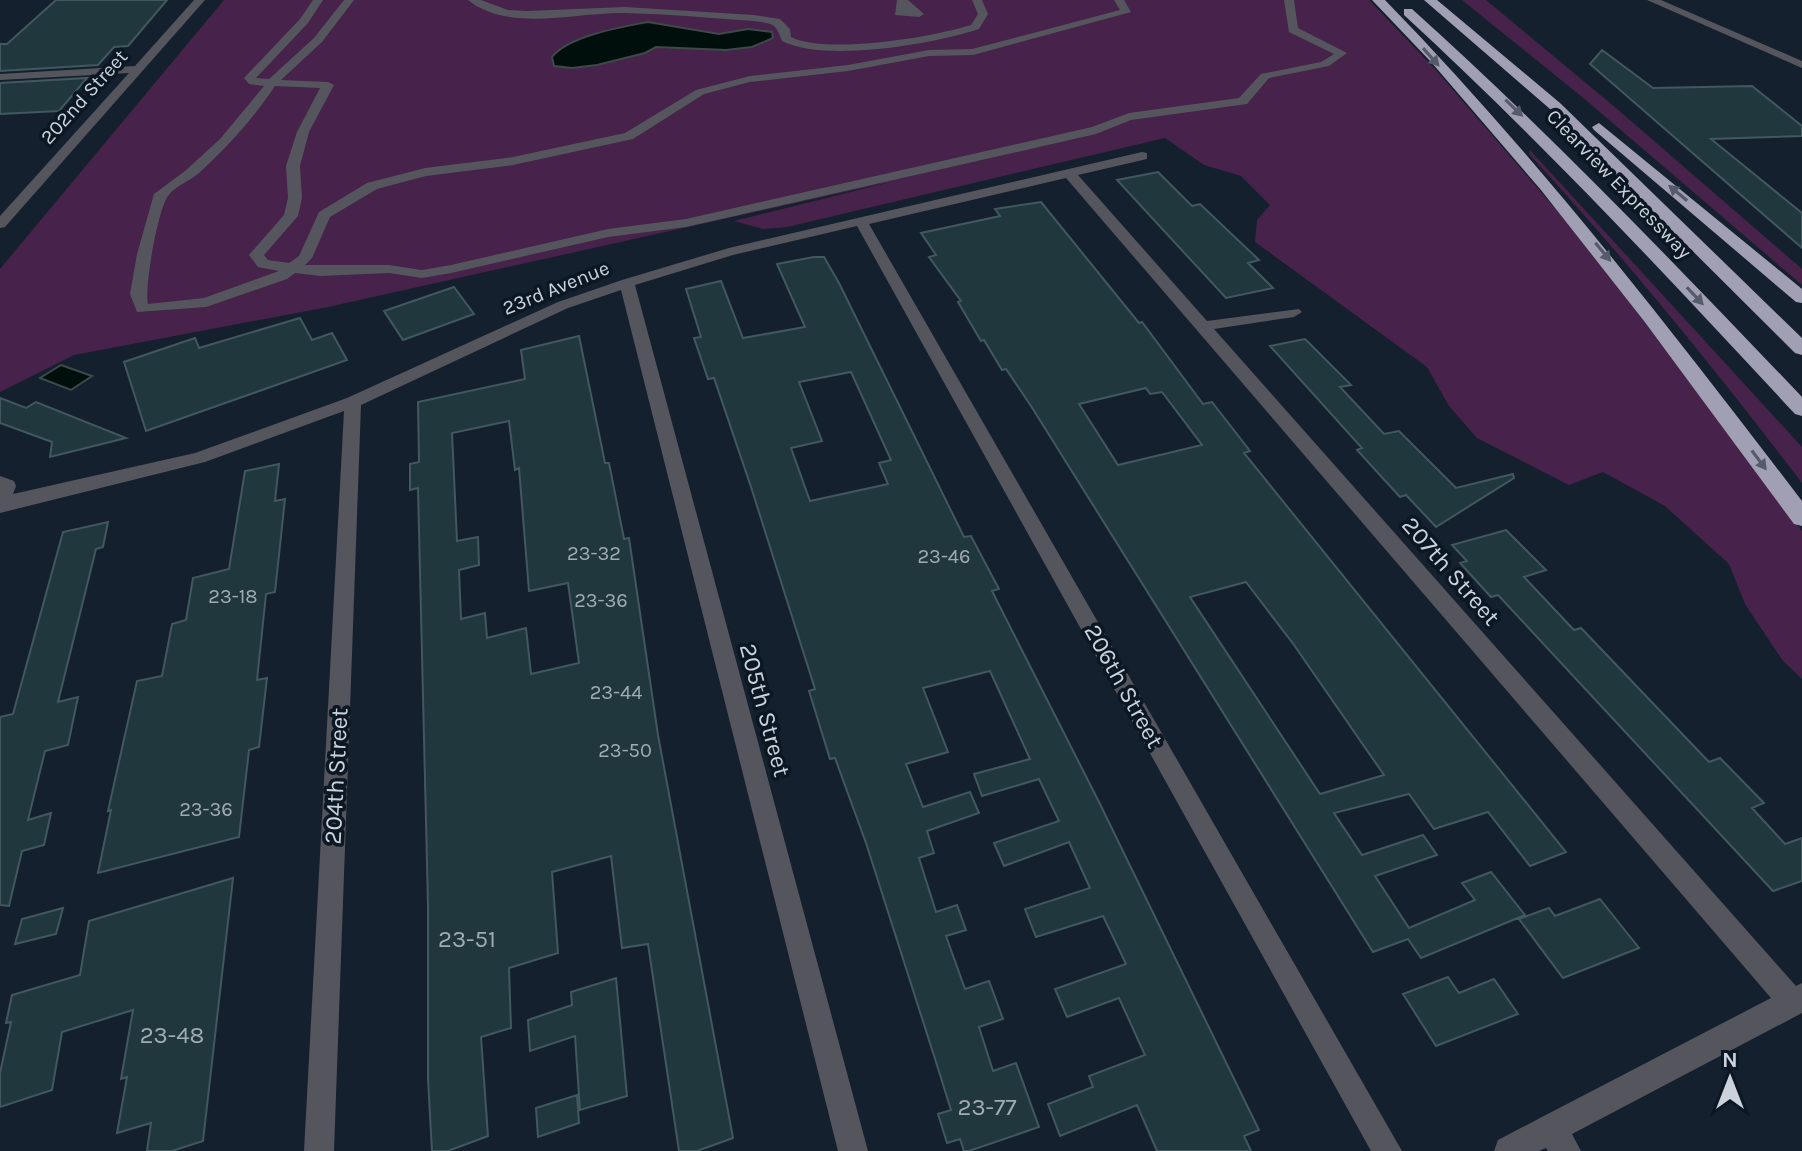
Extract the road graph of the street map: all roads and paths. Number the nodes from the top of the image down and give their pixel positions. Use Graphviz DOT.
graph roads {
  1 [pos="200,0"];
  2 [pos="318,0"];
  3 [pos="349,0"];
  4 [pos="473,0"];
  5 [pos="977,0"];
  6 [pos="1119,0"];
  7 [pos="1289,0"];
  8 [pos="1378,0"];
  9 [pos="1394,0"];
  10 [pos="1430,0"];
  11 [pos="1443,0"];
  12 [pos="1652,0"];
  13 [pos="1802,65"];
  14 [pos="140,69"];
  15 [pos="0,77"];
  16 [pos="273,82"];
  17 [pos="1142,156"];
  18 [pos="1070,174"];
  19 [pos="861,221"];
  20 [pos="0,224"];
  21 [pos="292,268"];
  22 [pos="627,283"];
  23 [pos="1802,298"];
  24 [pos="1294,312"];
  25 [pos="1203,326"];
  26 [pos="1802,349"];
  27 [pos="353,402"];
  28 [pos="1802,409"];
  29 [pos="0,482"];
  30 [pos="0,505"];
  31 [pos="1802,518"];
  32 [pos="1797,1000"];
  33 [pos="1558,1140"];
  34 [pos="319,1151"];
  35 [pos="853,1151"];
  36 [pos="1387,1151"];
  37 [pos="1509,1151"];
  1 -- 14 [label="street, 202nd Street"];
  2 -- 16 [label="street"];
  3 -- 16 [label="street"];
  4 -- 5 [label="street"];
  6 -- 21 [label="street"];
  7 -- 21 [label="street"];
  8 -- 31 [label="highway, one-way"];
  9 -- 28 [label="highway, Clearview Expressway, one-way"];
  10 -- 26 [label="highway, Clearview Expressway"];
  23 -- 11 [label="highway, one-way"];
  12 -- 13 [label="street"];
  14 -- 15 [label="street"];
  14 -- 20 [label="street, 202nd Street"];
  16 -- 21 [label="street"];
  16 -- 21 [label="street"];
  17 -- 18 [label="street, 23rd Avenue"];
  18 -- 19 [label="street, 23rd Avenue"];
  18 -- 25 [label="street, 207th Street"];
  19 -- 22 [label="street, 23rd Avenue"];
  19 -- 36 [label="street, 206th Street"];
  22 -- 27 [label="street, 23rd Avenue"];
  22 -- 35 [label="street, 205th Street"];
  24 -- 25 [label="street"];
  25 -- 32 [label="street, 207th Street"];
  27 -- 30 [label="street, 23rd Avenue"];
  27 -- 34 [label="street, 204th Street"];
  29 -- 30 [label="street"];
  32 -- 33 [label="street"];
  33 -- 37 [label="street"];
}
